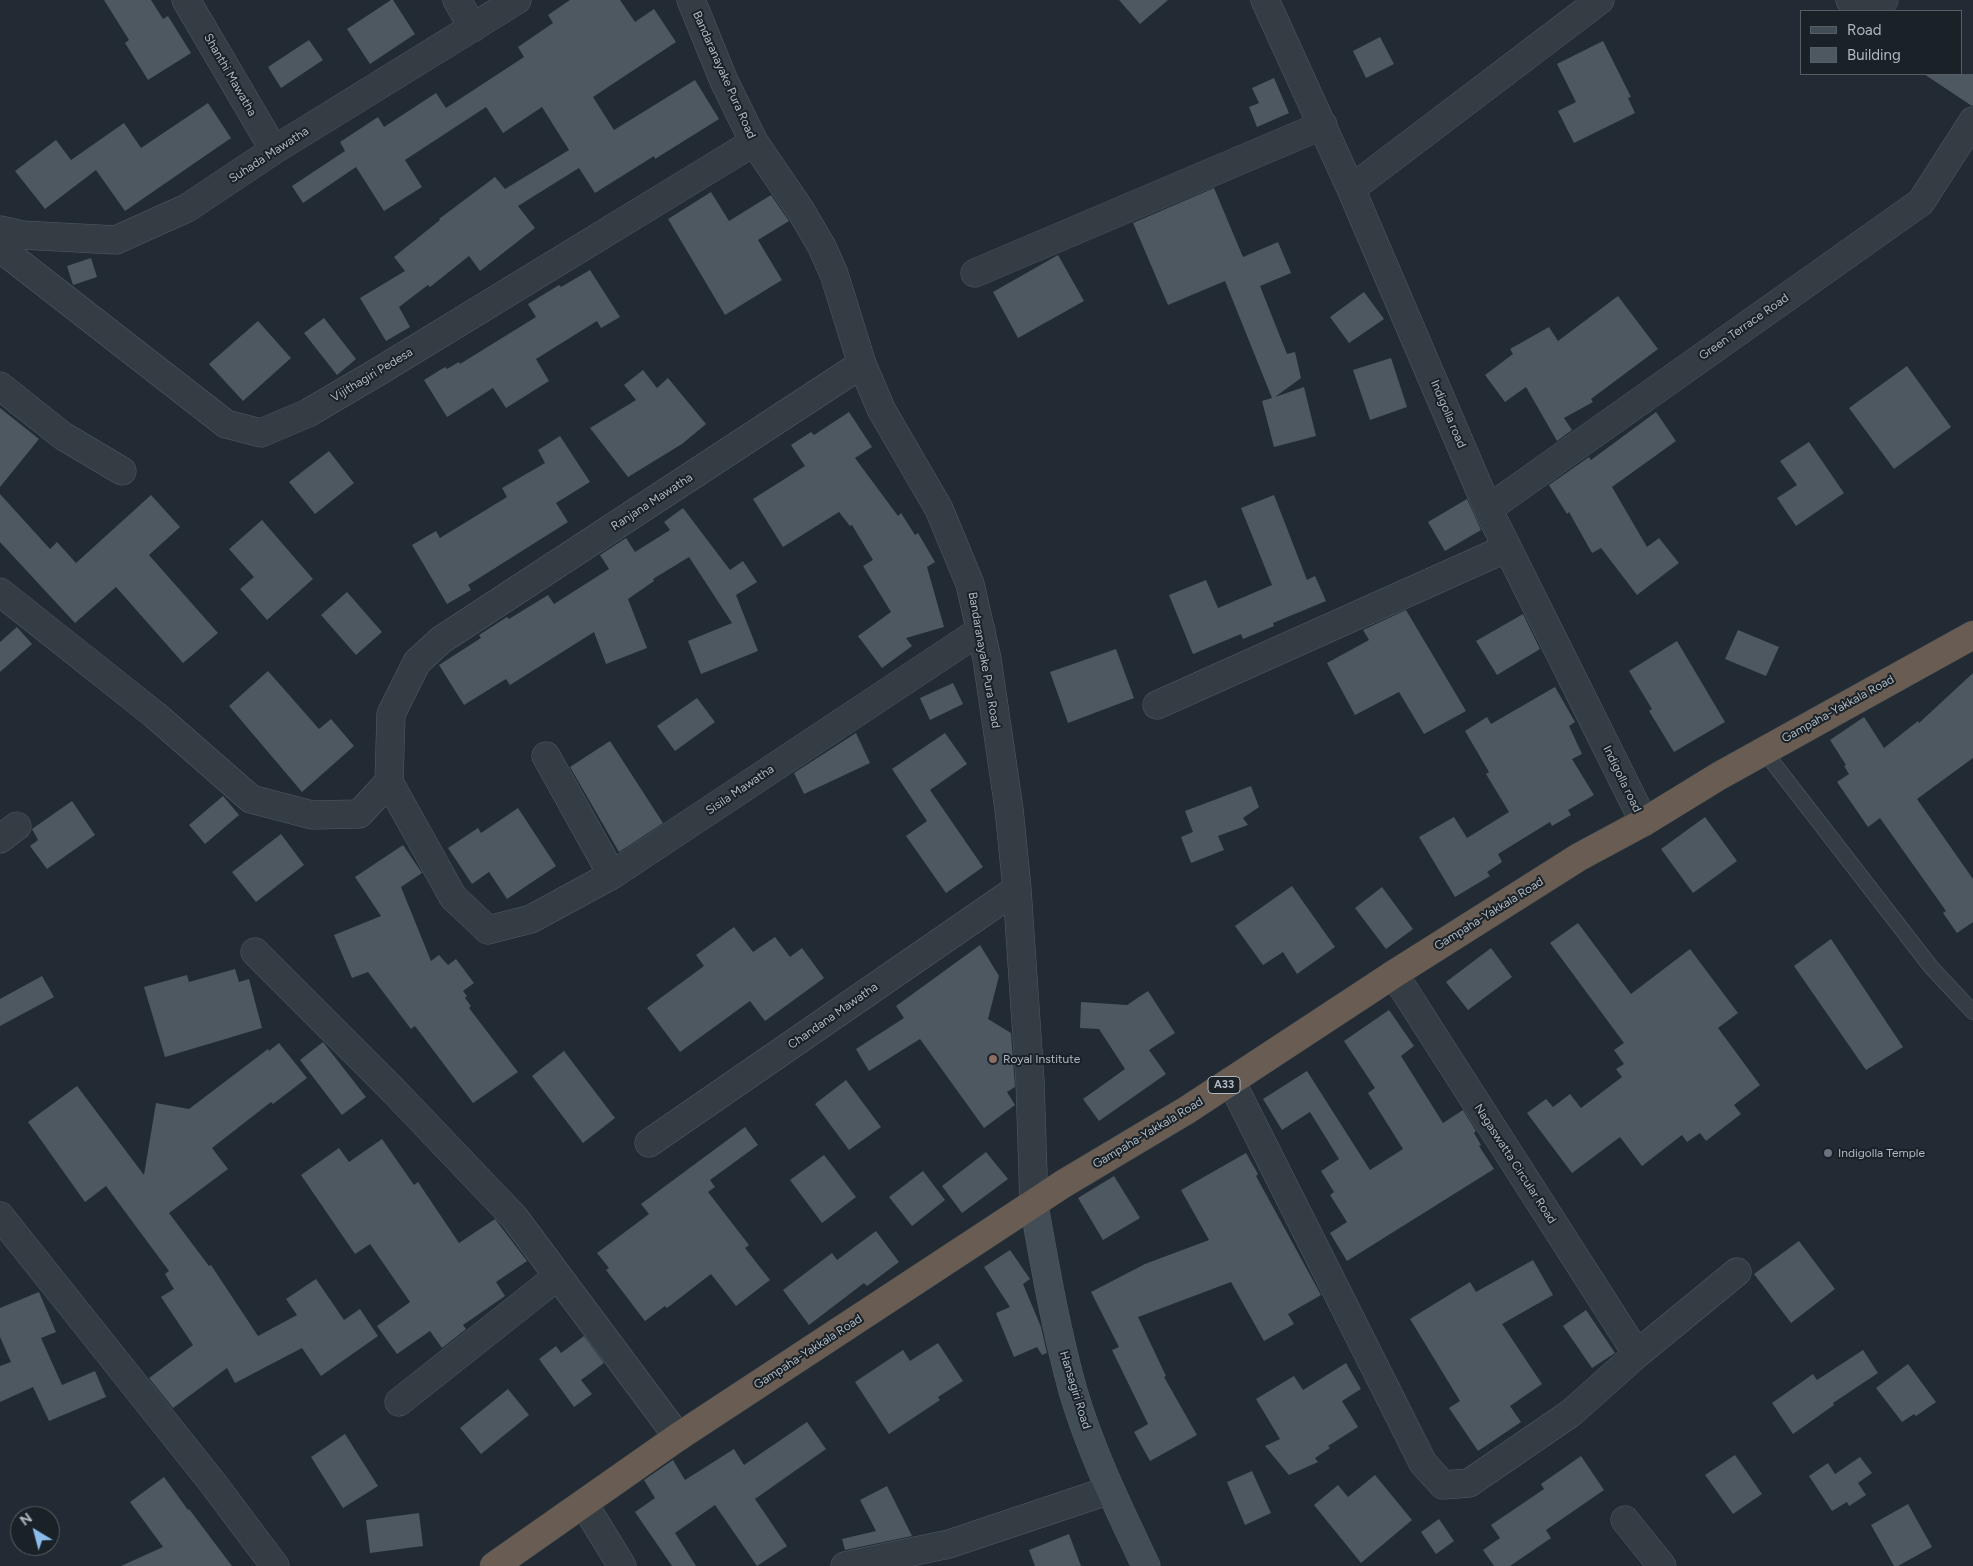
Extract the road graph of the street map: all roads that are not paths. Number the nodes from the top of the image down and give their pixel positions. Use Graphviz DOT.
graph roads {
  1 [pos="186,0"];
  2 [pos="457,0"];
  3 [pos="517,0"];
  4 [pos="691,0"];
  5 [pos="1265,0"];
  6 [pos="1600,0"];
  7 [pos="1850,0"];
  8 [pos="1884,0"];
  9 [pos="473,28"];
  10 [pos="1973,121"];
  11 [pos="1322,126"];
  12 [pos="754,142"];
  13 [pos="274,150"];
  14 [pos="1351,189"];
  15 [pos="0,230"];
  16 [pos="0,248"];
  17 [pos="975,273"];
  18 [pos="862,364"];
  19 [pos="0,386"];
  20 [pos="122,471"];
  21 [pos="1488,509"];
  22 [pos="1507,548"];
  23 [pos="0,592"];
  24 [pos="981,630"];
  25 [pos="1973,635"];
  26 [pos="1157,705"];
  27 [pos="1764,751"];
  28 [pos="546,756"];
  29 [pos="389,782"];
  30 [pos="1644,822"];
  31 [pos="612,875"];
  32 [pos="1017,889"];
  33 [pos="255,952"];
  34 [pos="1394,974"];
  35 [pos="1973,1012"];
  36 [pos="1231,1081"];
  37 [pos="649,1143"];
  38 [pos="1034,1205"];
  39 [pos="0,1216"];
  40 [pos="1737,1272"];
  41 [pos="558,1276"];
  42 [pos="1637,1354"];
  43 [pos="399,1402"];
  44 [pos="678,1437"];
  45 [pos="1110,1490"];
  46 [pos="584,1504"];
  47 [pos="1625,1520"];
  48 [pos="275,1566"];
  49 [pos="494,1566"];
  50 [pos="622,1566"];
  51 [pos="845,1566"];
  52 [pos="1146,1566"];
  53 [pos="1662,1566"];
  1 -- 13 [label="street, Shanthi Mawatha"];
  2 -- 9 [label="street"];
  3 -- 9 [label="street, Suhada Mawatha"];
  4 -- 12 [label="street, Bandaranayake Pura Road"];
  5 -- 11 [label="street, Indigolla road"];
  6 -- 14 [label="street"];
  7 -- 8 [label="street"];
  9 -- 13 [label="street, Suhada Mawatha"];
  10 -- 21 [label="street, Green Terrace Road"];
  11 -- 14 [label="street, Indigolla road"];
  11 -- 17 [label="street"];
  12 -- 16 [label="street, Vijithagiri Pedesa"];
  12 -- 18 [label="street, Bandaranayake Pura Road"];
  13 -- 15 [label="street, Suhada Mawatha"];
  14 -- 21 [label="street, Indigolla road"];
  18 -- 24 [label="street, Bandaranayake Pura Road"];
  18 -- 29 [label="street, Ranjana Mawatha"];
  19 -- 20 [label="street"];
  21 -- 22 [label="street, Indigolla road"];
  22 -- 26 [label="street"];
  22 -- 30 [label="street, Indigolla road"];
  23 -- 29 [label="street"];
  24 -- 31 [label="street, Sisila Mawatha"];
  24 -- 32 [label="street, Bandaranayake Pura Road"];
  25 -- 27 [label="highway, Gampaha-Yakkala Road / A33"];
  27 -- 30 [label="highway, Gampaha-Yakkala Road / A33"];
  27 -- 35 [label="lane"];
  28 -- 31 [label="street"];
  29 -- 31 [label="street, Sisila Mawatha"];
  30 -- 34 [label="highway, Gampaha-Yakkala Road / A33"];
  32 -- 37 [label="street, Chandana Mawatha"];
  32 -- 38 [label="street, Bandaranayake Pura Road"];
  33 -- 41 [label="street"];
  34 -- 36 [label="highway, Gampaha-Yakkala Road / A33"];
  34 -- 42 [label="street, Nagaswatta Circular Road"];
  36 -- 38 [label="highway, Gampaha-Yakkala Road / A33"];
  36 -- 42 [label="street"];
  38 -- 44 [label="highway, Gampaha-Yakkala Road / A33"];
  38 -- 45 [label="street, Hansagiri Road"];
  39 -- 48 [label="street"];
  40 -- 42 [label="street"];
  41 -- 43 [label="street"];
  41 -- 44 [label="street"];
  44 -- 46 [label="highway, Gampaha-Yakkala Road / A33"];
  45 -- 51 [label="street"];
  45 -- 52 [label="street, Hansagiri Road"];
  46 -- 49 [label="highway, Gampaha-Yakkala Road / A33"];
  46 -- 50 [label="street"];
  47 -- 53 [label="street"];
}
